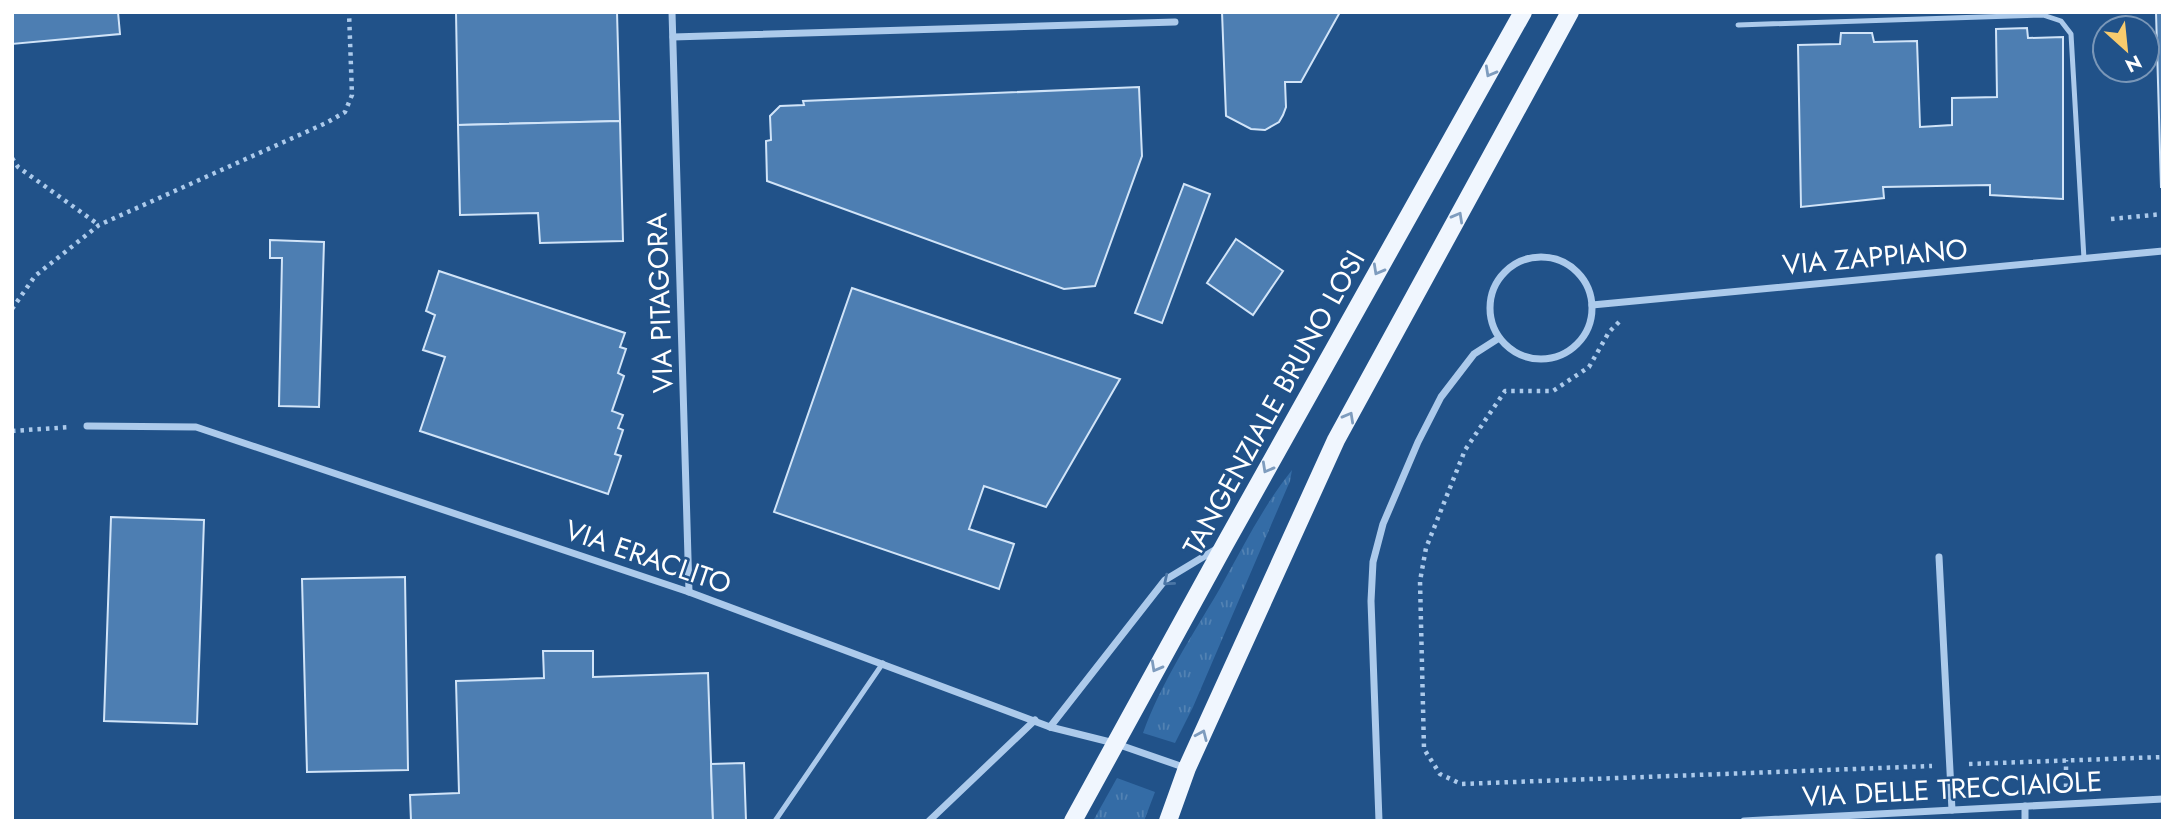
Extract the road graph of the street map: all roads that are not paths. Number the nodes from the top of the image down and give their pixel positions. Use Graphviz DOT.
graph roads {
  1 [pos="672,12"];
  2 [pos="1523,12"];
  3 [pos="1570,12"];
  4 [pos="1175,22"];
  5 [pos="1738,25"];
  6 [pos="673,37"];
  7 [pos="2163,251"];
  8 [pos="2084,259"];
  9 [pos="1591,305"];
  10 [pos="1499,338"];
  11 [pos="87,426"];
  12 [pos="1224,544"];
  13 [pos="1939,557"];
  14 [pos="690,592"];
  15 [pos="883,663"];
  16 [pos="1035,720"];
  17 [pos="1050,727"];
  18 [pos="1114,743"];
  19 [pos="1187,768"];
  20 [pos="2163,799"];
  21 [pos="2025,806"];
  22 [pos="1952,810"];
  23 [pos="775,821"];
  24 [pos="929,821"];
  25 [pos="1073,821"];
  26 [pos="1168,821"];
  27 [pos="1379,821"];
  28 [pos="1744,821"];
  29 [pos="2025,821"];
  1 -- 6 [label="street, VIA PITAGORA"];
  2 -- 12 [label="main road, TANGENZIALE BRUNO LOSI, one-way"];
  19 -- 3 [label="main road, one-way"];
  4 -- 6 [label="street"];
  5 -- 8 [label="lane"];
  6 -- 14 [label="street, VIA PITAGORA"];
  7 -- 8 [label="street, VIA ZAPPIANO"];
  8 -- 9 [label="street, VIA ZAPPIANO"];
  9 -- 10 [label="street"];
  9 -- 10 [label="street"];
  10 -- 27 [label="street"];
  11 -- 14 [label="street, VIA ERACLITO"];
  12 -- 17 [label="street, one-way"];
  12 -- 18 [label="main road, TANGENZIALE BRUNO LOSI, one-way"];
  13 -- 22 [label="street"];
  14 -- 15 [label="street, VIA ERACLITO"];
  15 -- 16 [label="street, VIA ERACLITO"];
  15 -- 23 [label="lane"];
  16 -- 17 [label="street, VIA ERACLITO"];
  16 -- 24 [label="street"];
  17 -- 18 [label="street, VIA ERACLITO"];
  18 -- 19 [label="street, VIA ERACLITO"];
  18 -- 25 [label="main road, TANGENZIALE BRUNO LOSI"];
  19 -- 26 [label="main road"];
  20 -- 21 [label="street, VIA DELLE TRECCIAIOLE"];
  21 -- 22 [label="street, VIA DELLE TRECCIAIOLE"];
  21 -- 29 [label="street"];
  22 -- 28 [label="street, VIA DELLE TRECCIAIOLE"];
}
